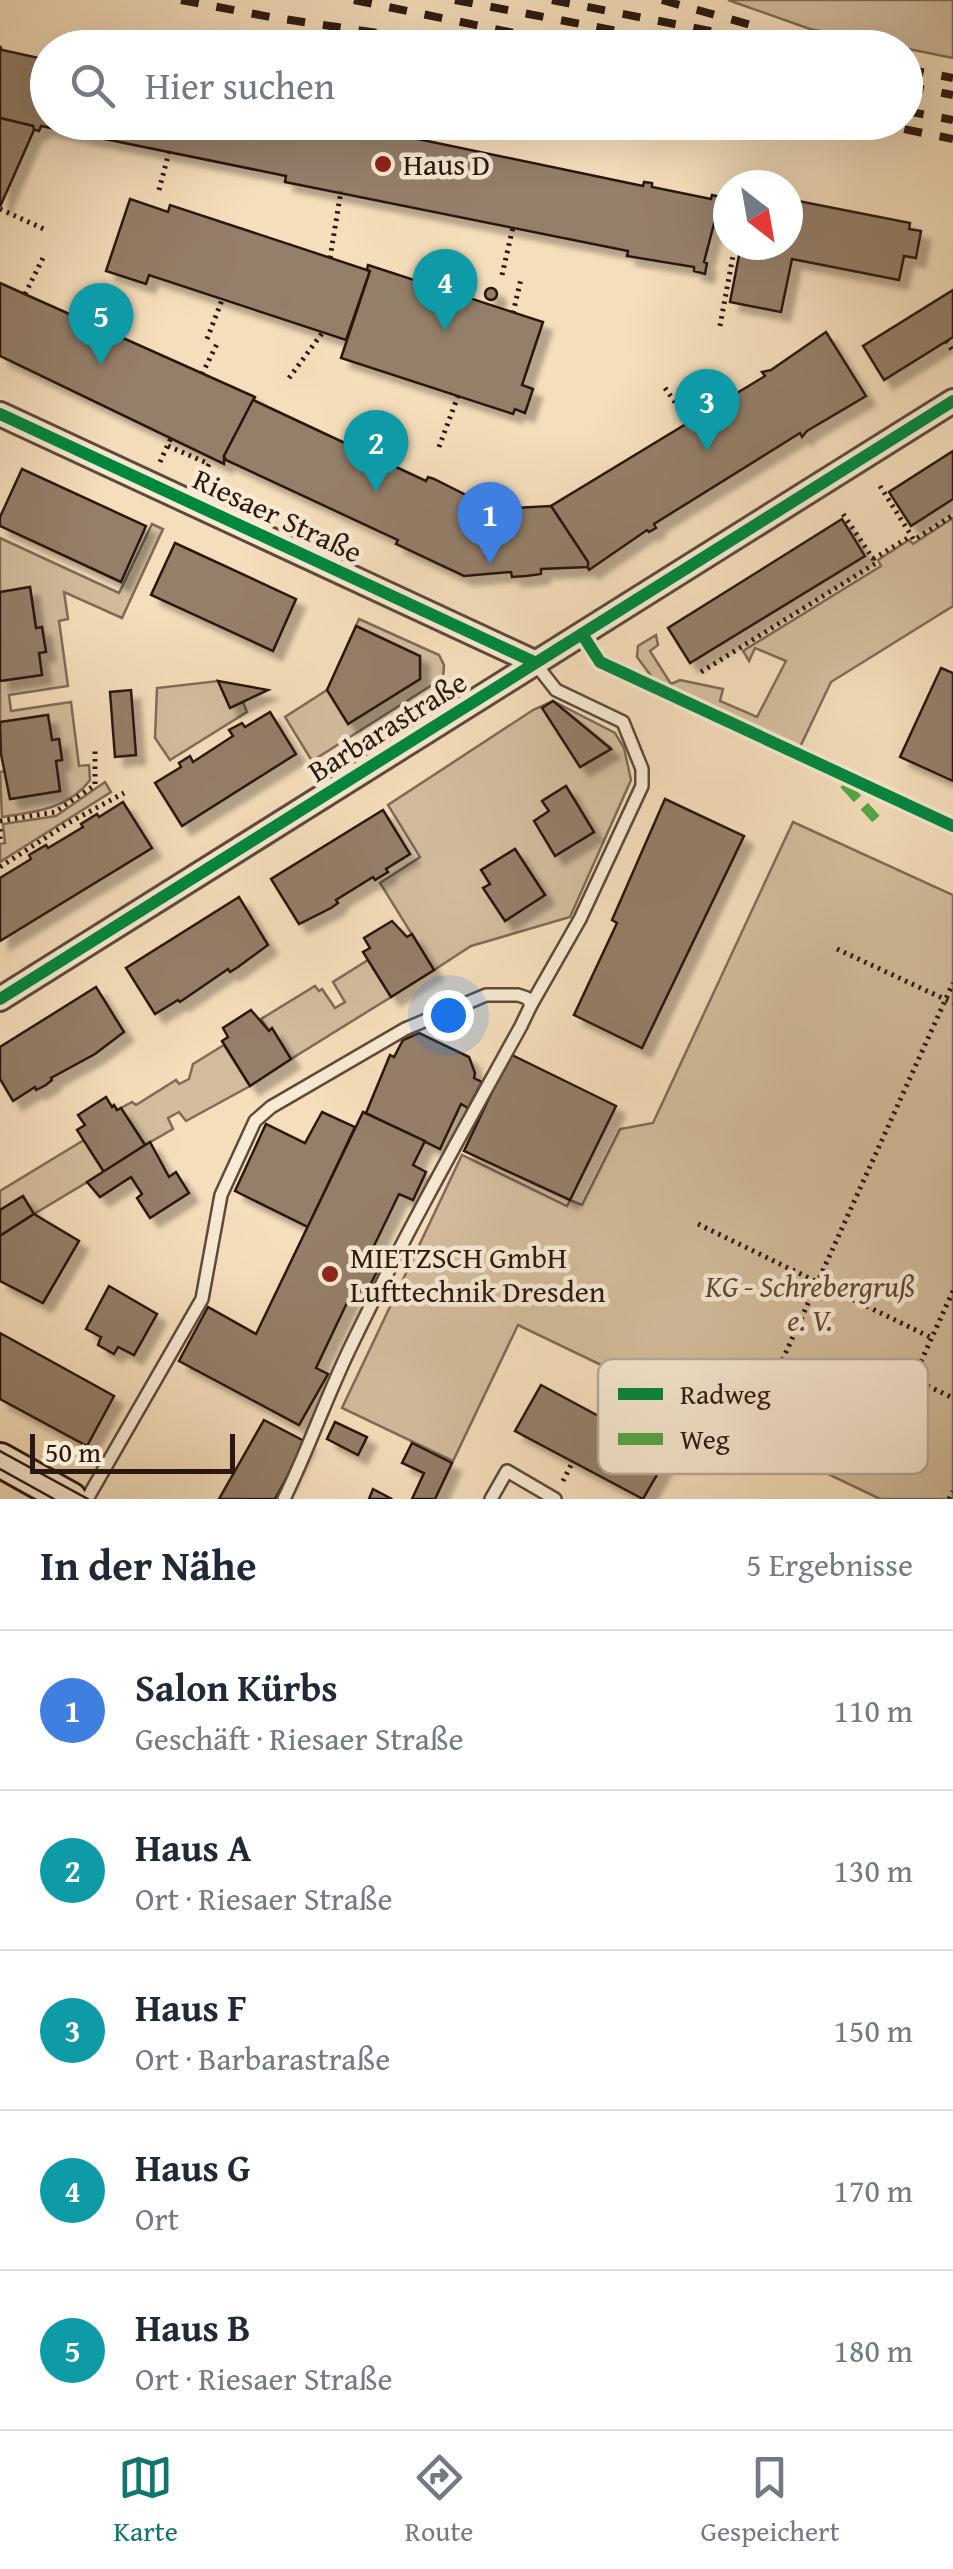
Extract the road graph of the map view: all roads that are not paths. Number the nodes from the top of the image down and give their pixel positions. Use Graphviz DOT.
graph roads {
  1 [pos="953,400"];
  2 [pos="0,414"];
  3 [pos="534,662"];
  4 [pos="0,999"];
  5 [pos="531,1005"];
  6 [pos="0,1460"];
  7 [pos="70,1499"];
  8 [pos="87,1499"];
  9 [pos="284,1499"];
  10 [pos="491,1499"];
  11 [pos="555,1499"];
  1 -- 3 [label="street, Barbarastraße"];
  2 -- 3 [label="street, Riesaer Straße"];
  3 -- 4 [label="street, Barbarastraße"];
  3 -- 5 [label="lane"];
  5 -- 8 [label="lane"];
  5 -- 9 [label="lane"];
  6 -- 7 [label="main road"];
  10 -- 11 [label="lane"];
}
